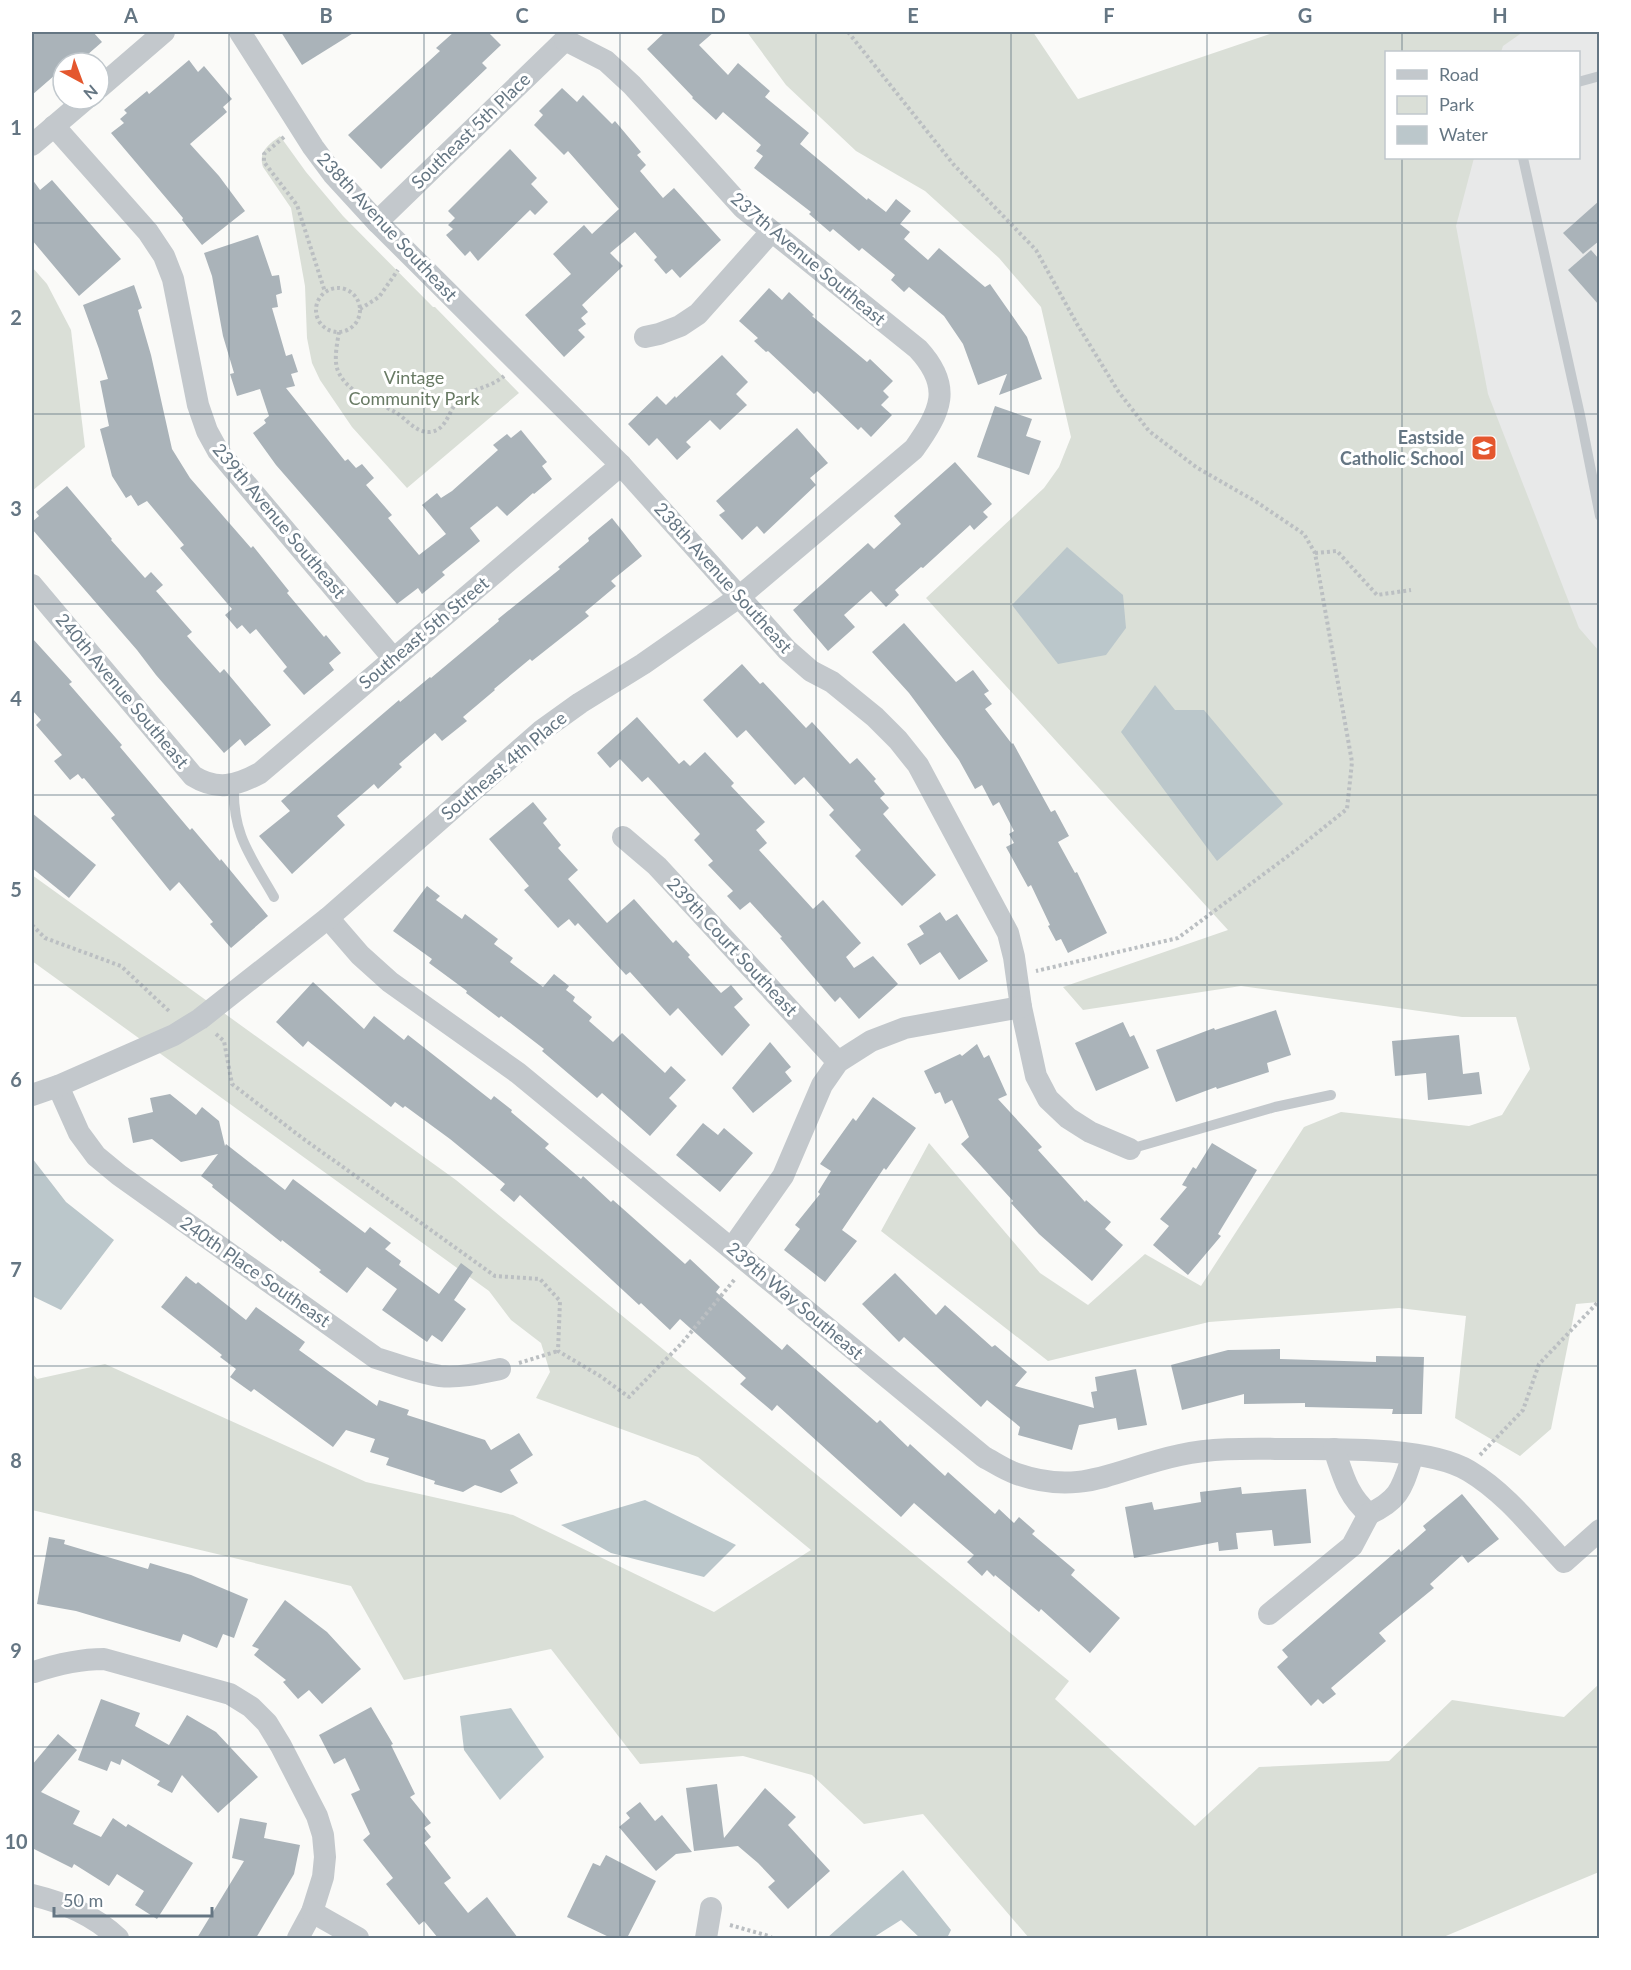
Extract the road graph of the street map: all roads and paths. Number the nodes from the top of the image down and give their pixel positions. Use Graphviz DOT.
graph roads {
  1 [pos="164,32"];
  2 [pos="240,32"];
  3 [pos="848,32"];
  4 [pos="566,36"];
  5 [pos="1599,76"];
  6 [pos="111,78"];
  7 [pos="1580,81"];
  8 [pos="72,111"];
  9 [pos="54,126"];
  10 [pos="299,126"];
  11 [pos="32,145"];
  12 [pos="1523,159"];
  13 [pos="377,222"];
  14 [pos="771,232"];
  15 [pos="411,256"];
  16 [pos="325,292"];
  17 [pos="360,309"];
  18 [pos="339,333"];
  19 [pos="645,337"];
  20 [pos="518,362"];
  21 [pos="940,394"];
  22 [pos="621,465"];
  23 [pos="1599,516"];
  24 [pos="1315,553"];
  25 [pos="32,585"];
  26 [pos="1411,590"];
  27 [pos="739,597"];
  28 [pos="393,658"];
  29 [pos="227,785"];
  30 [pos="623,837"];
  31 [pos="274,897"];
  32 [pos="328,918"];
  33 [pos="32,925"];
  34 [pos="1017,975"];
  35 [pos="1021,1007"];
  36 [pos="200,1019"];
  37 [pos="838,1062"];
  38 [pos="58,1086"];
  39 [pos="32,1095"];
  40 [pos="1331,1095"];
  41 [pos="1130,1149"];
  42 [pos="741,1256"];
  43 [pos="1599,1300"];
  44 [pos="558,1351"];
  45 [pos="501,1369"];
  46 [pos="1334,1449"];
  47 [pos="1413,1455"];
  48 [pos="1478,1457"];
  49 [pos="1369,1514"];
  50 [pos="1599,1530"];
  51 [pos="1269,1614"];
  52 [pos="34,1672"];
  53 [pos="32,1895"];
  54 [pos="312,1912"];
  55 [pos="709,1922"];
  56 [pos="118,1938"];
  57 [pos="298,1938"];
  58 [pos="358,1938"];
  59 [pos="772,1938"];
  1 -- 6 [label="street"];
  2 -- 10 [label="street, 238th Avenue Southeast"];
  3 -- 24 [label="path"];
  4 -- 13 [label="street, Southeast 5th Place"];
  4 -- 14 [label="street, 237th Avenue Southeast"];
  5 -- 7 [label="lane"];
  8 -- 9 [label="street"];
  9 -- 11 [label="street"];
  9 -- 28 [label="street, 239th Avenue Southeast"];
  10 -- 13 [label="street, 238th Avenue Southeast"];
  10 -- 16 [label="path"];
  12 -- 23 [label="lane"];
  13 -- 15 [label="street, 238th Avenue Southeast"];
  14 -- 19 [label="street"];
  14 -- 21 [label="street, 237th Avenue Southeast"];
  15 -- 17 [label="path"];
  15 -- 20 [label="street, 238th Avenue Southeast"];
  16 -- 17 [label="path"];
  16 -- 18 [label="path"];
  17 -- 18 [label="path"];
  18 -- 20 [label="path"];
  20 -- 22 [label="street, 238th Avenue Southeast"];
  21 -- 27 [label="street, Southeast 4th Place"];
  22 -- 27 [label="street, 238th Avenue Southeast"];
  22 -- 28 [label="street, Southeast 5th Street"];
  24 -- 26 [label="path"];
  24 -- 34 [label="path"];
  25 -- 29 [label="street, 240th Avenue Southeast"];
  27 -- 32 [label="street, Southeast 4th Place"];
  27 -- 34 [label="street, 238th Avenue Southeast"];
  28 -- 29 [label="street, Southeast 5th Street"];
  29 -- 31 [label="lane"];
  30 -- 37 [label="street, 239th Court Southeast"];
  32 -- 36 [label="street, Southeast 4th Place"];
  32 -- 42 [label="street, 239th Way Southeast"];
  33 -- 36 [label="path"];
  34 -- 35 [label="street, 238th Avenue Southeast"];
  35 -- 37 [label="street"];
  35 -- 41 [label="street, 238th Avenue Southeast"];
  36 -- 38 [label="street, Southeast 4th Place"];
  36 -- 44 [label="path"];
  37 -- 42 [label="street"];
  38 -- 39 [label="street, Southeast 4th Place"];
  38 -- 45 [label="street, 240th Place Southeast"];
  40 -- 41 [label="lane"];
  42 -- 44 [label="path"];
  42 -- 46 [label="street, 239th Way Southeast"];
  43 -- 48 [label="path"];
  44 -- 45 [label="path"];
  46 -- 47 [label="street, 239th Way Southeast"];
  46 -- 49 [label="street"];
  47 -- 49 [label="street"];
  47 -- 50 [label="street, 239th Way Southeast"];
  49 -- 51 [label="street"];
  52 -- 54 [label="street"];
  53 -- 56 [label="street"];
  54 -- 57 [label="street"];
  54 -- 58 [label="street"];
  55 -- 59 [label="path"];
}
